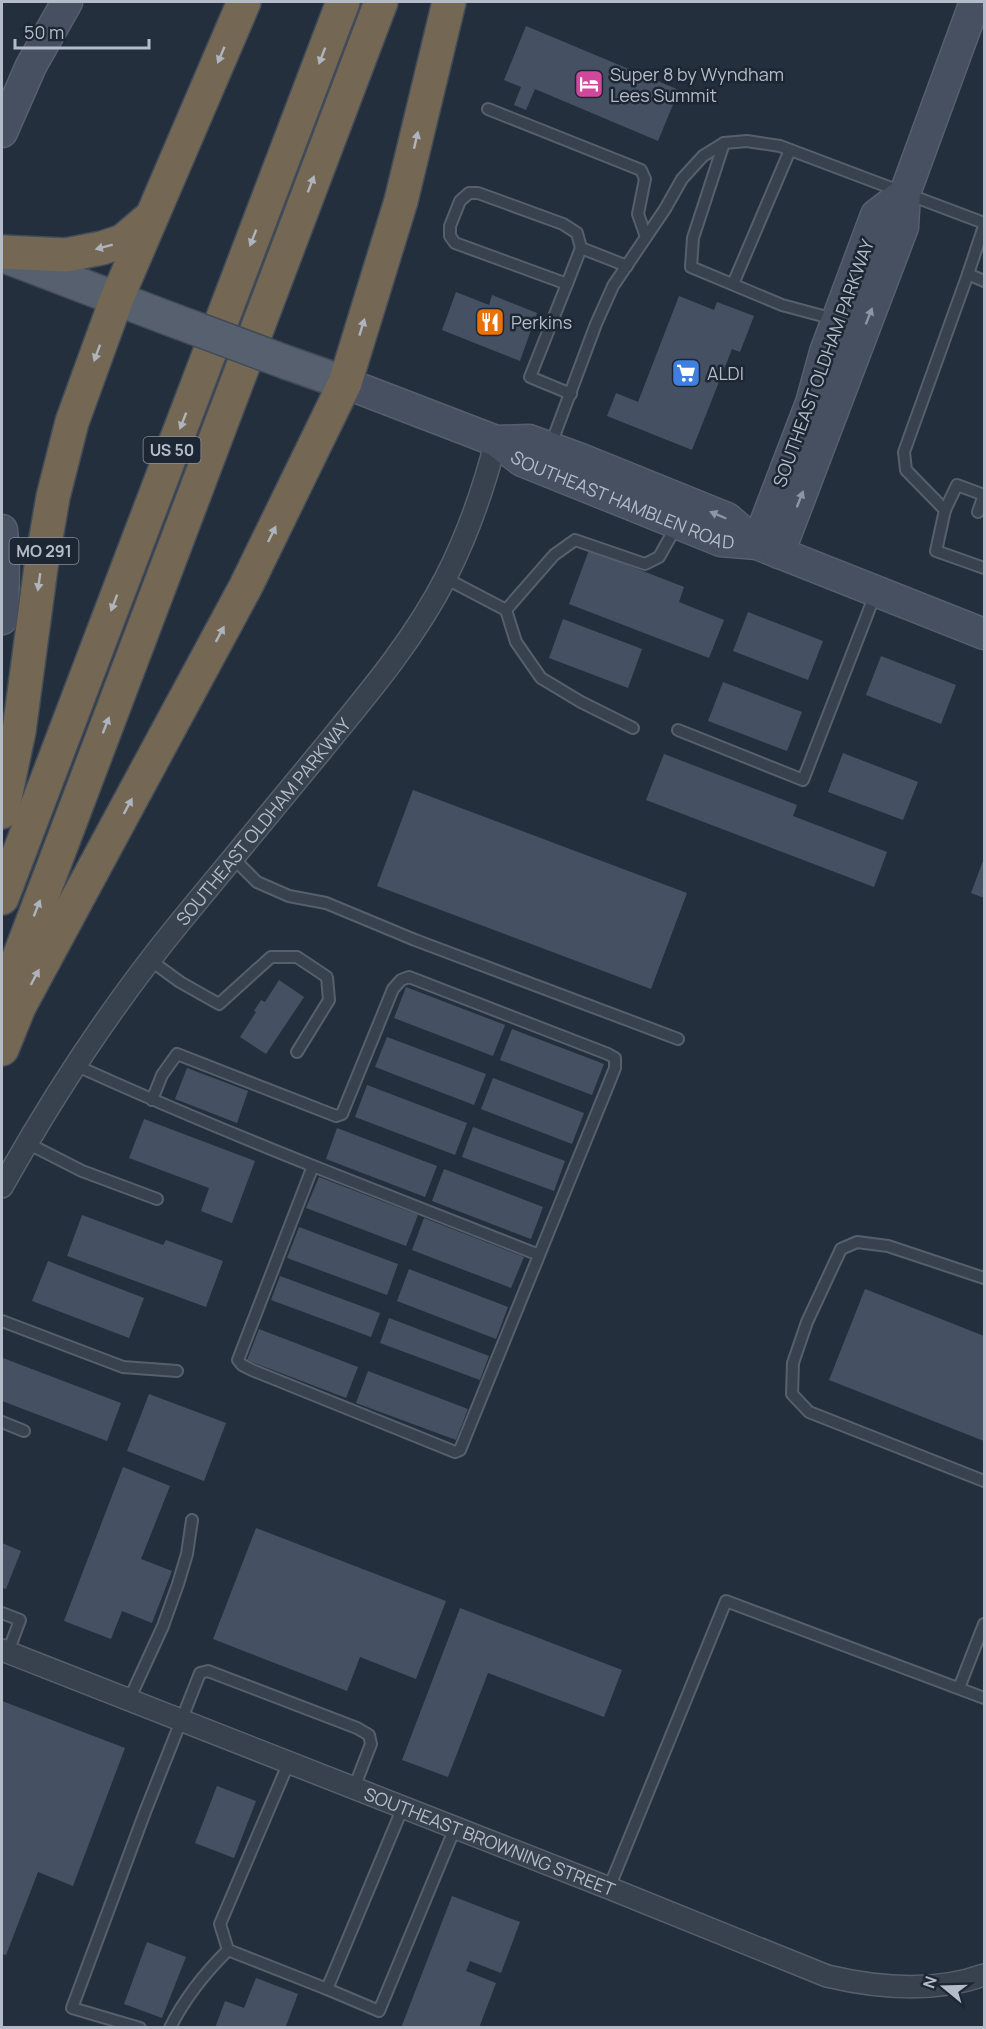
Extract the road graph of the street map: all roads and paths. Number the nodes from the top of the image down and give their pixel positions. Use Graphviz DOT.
graph roads {
  1 [pos="67,2"];
  2 [pos="244,2"];
  3 [pos="343,2"];
  4 [pos="381,2"];
  5 [pos="449,2"];
  6 [pos="975,2"];
  7 [pos="8,100"];
  8 [pos="488,109"];
  9 [pos="2,132"];
  10 [pos="724,143"];
  11 [pos="790,150"];
  12 [pos="905,193"];
  13 [pos="153,216"];
  14 [pos="984,224"];
  15 [pos="646,237"];
  16 [pos="581,248"];
  17 [pos="2,254"];
  18 [pos="627,266"];
  19 [pos="968,274"];
  20 [pos="984,281"];
  21 [pos="567,284"];
  22 [pos="733,284"];
  23 [pos="117,298"];
  24 [pos="837,320"];
  25 [pos="345,383"];
  26 [pos="571,394"];
  27 [pos="496,441"];
  28 [pos="550,447"];
  29 [pos="984,495"];
  30 [pos="945,510"];
  31 [pos="978,512"];
  32 [pos="678,524"];
  33 [pos="2,530"];
  34 [pos="768,549"];
  35 [pos="983,564"];
  36 [pos="445,578"];
  37 [pos="876,592"];
  38 [pos="506,610"];
  39 [pos="2,619"];
  40 [pos="984,634"];
  41 [pos="633,728"];
  42 [pos="678,730"];
  43 [pos="2,812"];
  44 [pos="233,858"];
  45 [pos="2,898"];
  46 [pos="150,960"];
  47 [pos="2,1002"];
  48 [pos="678,1039"];
  49 [pos="2,1049"];
  50 [pos="297,1052"];
  51 [pos="75,1065"];
  52 [pos="152,1100"];
  53 [pos="27,1143"];
  54 [pos="313,1166"];
  55 [pos="2,1187"];
  56 [pos="157,1199"];
  57 [pos="539,1255"];
  58 [pos="984,1278"];
  59 [pos="2,1321"];
  60 [pos="177,1371"];
  61 [pos="2,1422"];
  62 [pos="24,1431"];
  63 [pos="984,1481"];
  64 [pos="192,1520"];
  65 [pos="2,1613"];
  66 [pos="984,1624"];
  67 [pos="5,1651"];
  68 [pos="959,1688"];
  69 [pos="984,1698"];
  70 [pos="129,1700"];
  71 [pos="182,1721"];
  72 [pos="288,1762"];
  73 [pos="354,1788"];
  74 [pos="403,1807"];
  75 [pos="455,1828"];
  76 [pos="609,1888"];
  77 [pos="228,1950"];
  78 [pos="984,1975"];
  79 [pos="327,1989"];
  80 [pos="140,2028"];
  81 [pos="170,2028"];
  1 -- 7 [label="street"];
  2 -- 13 [label="highway, one-way"];
  3 -- 45 [label="highway, US 50, one-way"];
  47 -- 4 [label="highway, US 50, one-way"];
  25 -- 5 [label="highway, one-way"];
  6 -- 12 [label="street, SOUTHEAST OLDHAM PARKWAY"];
  7 -- 9 [label="street"];
  8 -- 15 [label="lane"];
  10 -- 11 [label="lane"];
  10 -- 15 [label="lane"];
  10 -- 22 [label="lane"];
  11 -- 12 [label="lane"];
  11 -- 22 [label="lane"];
  12 -- 14 [label="lane"];
  12 -- 24 [label="street, SOUTHEAST OLDHAM PARKWAY"];
  34 -- 12 [label="street, SOUTHEAST OLDHAM PARKWAY, one-way"];
  13 -- 17 [label="highway, one-way"];
  13 -- 23 [label="highway"];
  14 -- 19 [label="lane"];
  15 -- 18 [label="lane"];
  16 -- 18 [label="lane"];
  16 -- 21 [label="lane"];
  16 -- 21 [label="lane"];
  17 -- 23 [label="main road"];
  18 -- 26 [label="lane"];
  19 -- 20 [label="lane"];
  19 -- 30 [label="lane"];
  21 -- 26 [label="lane"];
  22 -- 24 [label="lane"];
  23 -- 25 [label="main road, bridge"];
  23 -- 43 [label="highway, MO 291, one-way"];
  24 -- 34 [label="street, SOUTHEAST OLDHAM PARKWAY"];
  25 -- 27 [label="street, SOUTHEAST HAMBLEN ROAD"];
  49 -- 25 [label="highway, one-way"];
  26 -- 28 [label="lane"];
  27 -- 28 [label="street, SOUTHEAST HAMBLEN ROAD"];
  27 -- 32 [label="street, SOUTHEAST HAMBLEN ROAD"];
  27 -- 36 [label="street, SOUTHEAST OLDHAM PARKWAY"];
  34 -- 28 [label="street, SOUTHEAST HAMBLEN ROAD, one-way"];
  29 -- 30 [label="lane"];
  29 -- 31 [label="lane"];
  30 -- 35 [label="lane"];
  32 -- 34 [label="street, SOUTHEAST HAMBLEN ROAD"];
  32 -- 38 [label="lane"];
  33 -- 39 [label="street"];
  34 -- 37 [label="street, SOUTHEAST HAMBLEN ROAD"];
  36 -- 38 [label="lane"];
  36 -- 44 [label="street, SOUTHEAST OLDHAM PARKWAY"];
  37 -- 40 [label="street, SOUTHEAST HAMBLEN ROAD"];
  37 -- 42 [label="lane"];
  38 -- 41 [label="lane"];
  44 -- 46 [label="street, SOUTHEAST OLDHAM PARKWAY"];
  44 -- 48 [label="lane"];
  46 -- 50 [label="lane"];
  46 -- 51 [label="street, SOUTHEAST OLDHAM PARKWAY"];
  51 -- 52 [label="lane"];
  51 -- 53 [label="street, SOUTHEAST OLDHAM PARKWAY"];
  52 -- 54 [label="lane"];
  52 -- 57 [label="lane"];
  53 -- 55 [label="street, SOUTHEAST OLDHAM PARKWAY"];
  53 -- 56 [label="lane"];
  54 -- 57 [label="lane"];
  54 -- 57 [label="lane"];
  58 -- 63 [label="lane"];
  59 -- 60 [label="lane"];
  61 -- 62 [label="lane"];
  64 -- 70 [label="lane"];
  65 -- 67 [label="lane"];
  66 -- 68 [label="lane"];
  67 -- 70 [label="street, SOUTHEAST BROWNING STREET"];
  68 -- 69 [label="lane"];
  68 -- 76 [label="lane"];
  70 -- 71 [label="street, SOUTHEAST BROWNING STREET"];
  71 -- 72 [label="street, SOUTHEAST BROWNING STREET"];
  71 -- 73 [label="lane"];
  71 -- 80 [label="lane"];
  72 -- 73 [label="street, SOUTHEAST BROWNING STREET"];
  72 -- 77 [label="lane"];
  73 -- 74 [label="street, SOUTHEAST BROWNING STREET"];
  74 -- 75 [label="street, SOUTHEAST BROWNING STREET"];
  74 -- 79 [label="lane"];
  75 -- 76 [label="street, SOUTHEAST BROWNING STREET"];
  75 -- 79 [label="lane"];
  76 -- 78 [label="street, SOUTHEAST BROWNING STREET"];
  77 -- 79 [label="lane"];
  77 -- 81 [label="lane"];
}
